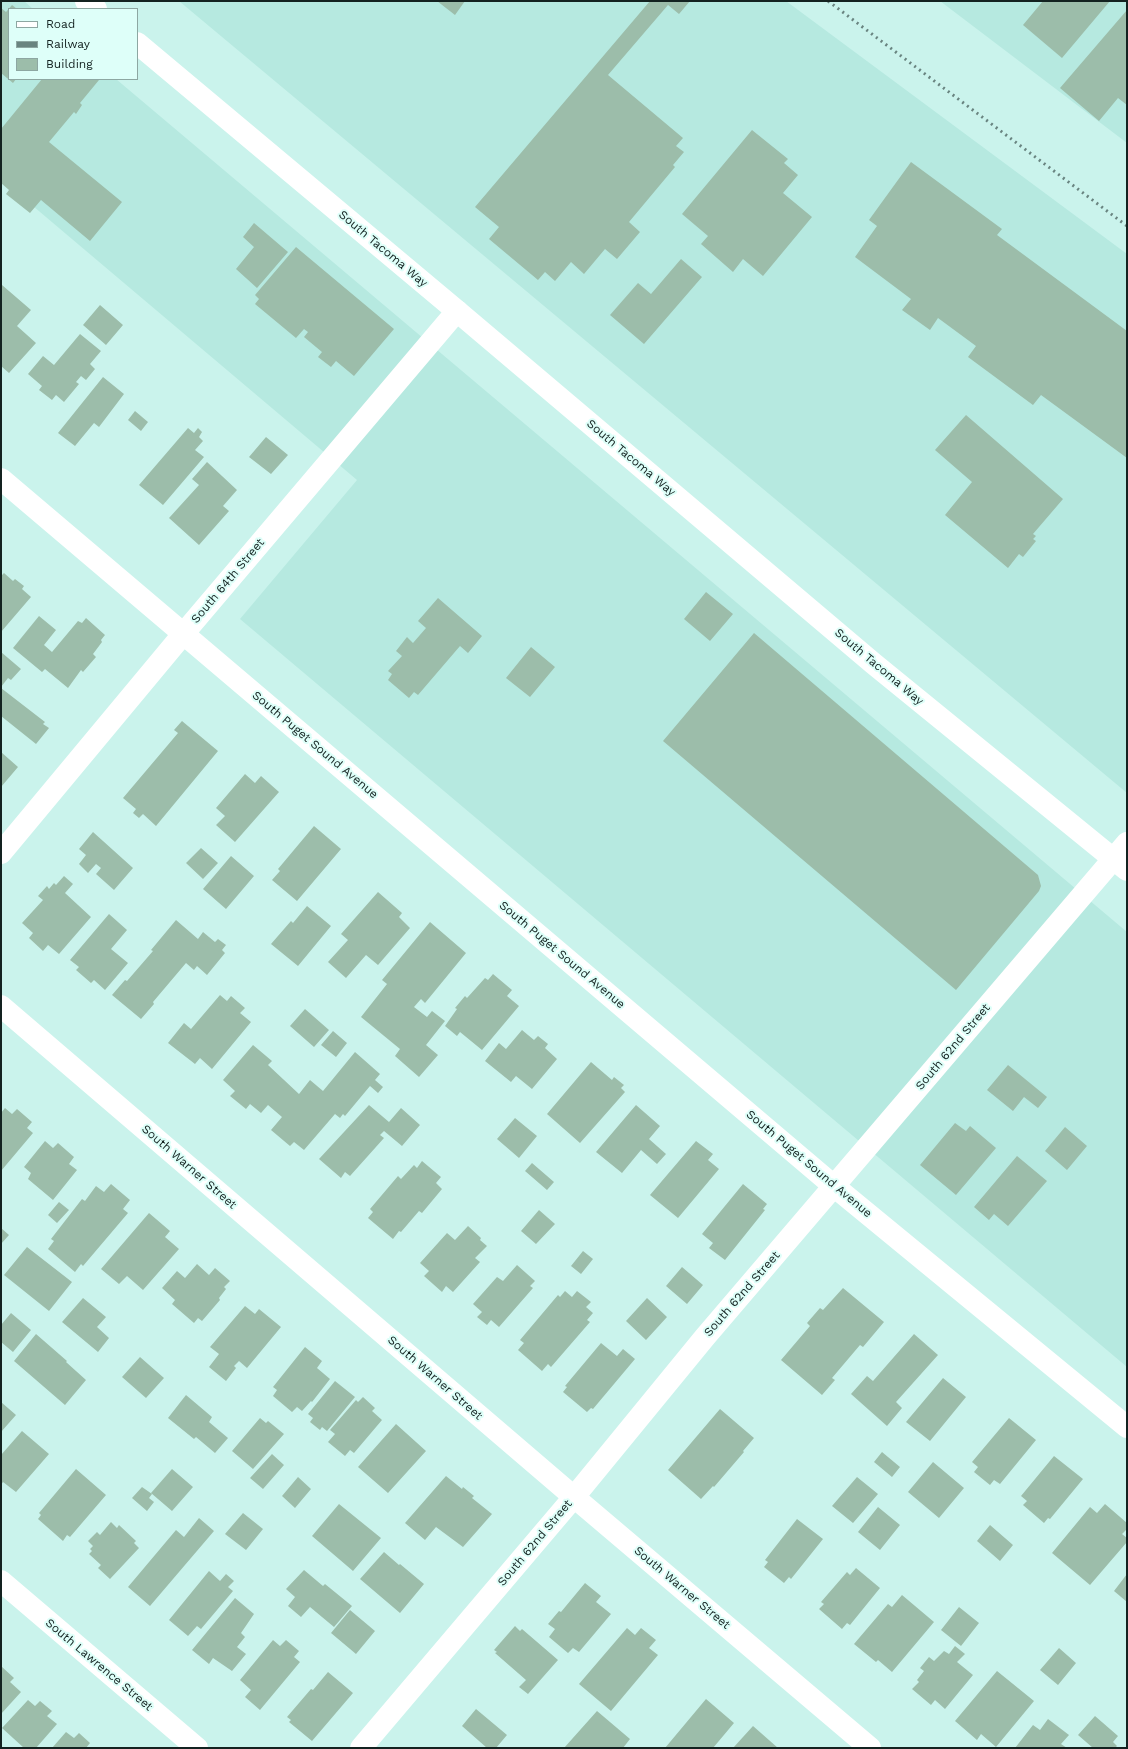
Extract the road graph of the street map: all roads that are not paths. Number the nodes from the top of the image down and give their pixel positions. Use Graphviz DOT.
graph roads {
  1 [pos="86,1"];
  2 [pos="95,8"];
  3 [pos="138,44"];
  4 [pos="457,311"];
  5 [pos="1,479"];
  6 [pos="184,633"];
  7 [pos="1,853"];
  8 [pos="1123,857"];
  9 [pos="1,1006"];
  10 [pos="835,1187"];
  11 [pos="1127,1427"];
  12 [pos="574,1497"];
  13 [pos="1,1581"];
  14 [pos="197,1748"];
  15 [pos="361,1748"];
  16 [pos="870,1748"];
  1 -- 2 [label="street"];
  3 -- 4 [label="street, South Tacoma Way"];
  4 -- 6 [label="street, South 64th Street"];
  4 -- 8 [label="street, South Tacoma Way"];
  5 -- 6 [label="street, South Puget Sound Avenue"];
  6 -- 7 [label="street, South 64th Street"];
  6 -- 10 [label="street, South Puget Sound Avenue"];
  8 -- 10 [label="street, South 62nd Street"];
  9 -- 12 [label="street, South Warner Street"];
  10 -- 11 [label="street, South Puget Sound Avenue"];
  10 -- 12 [label="street, South 62nd Street"];
  12 -- 15 [label="street, South 62nd Street"];
  12 -- 16 [label="street, South Warner Street"];
  13 -- 14 [label="street, South Lawrence Street"];
}
